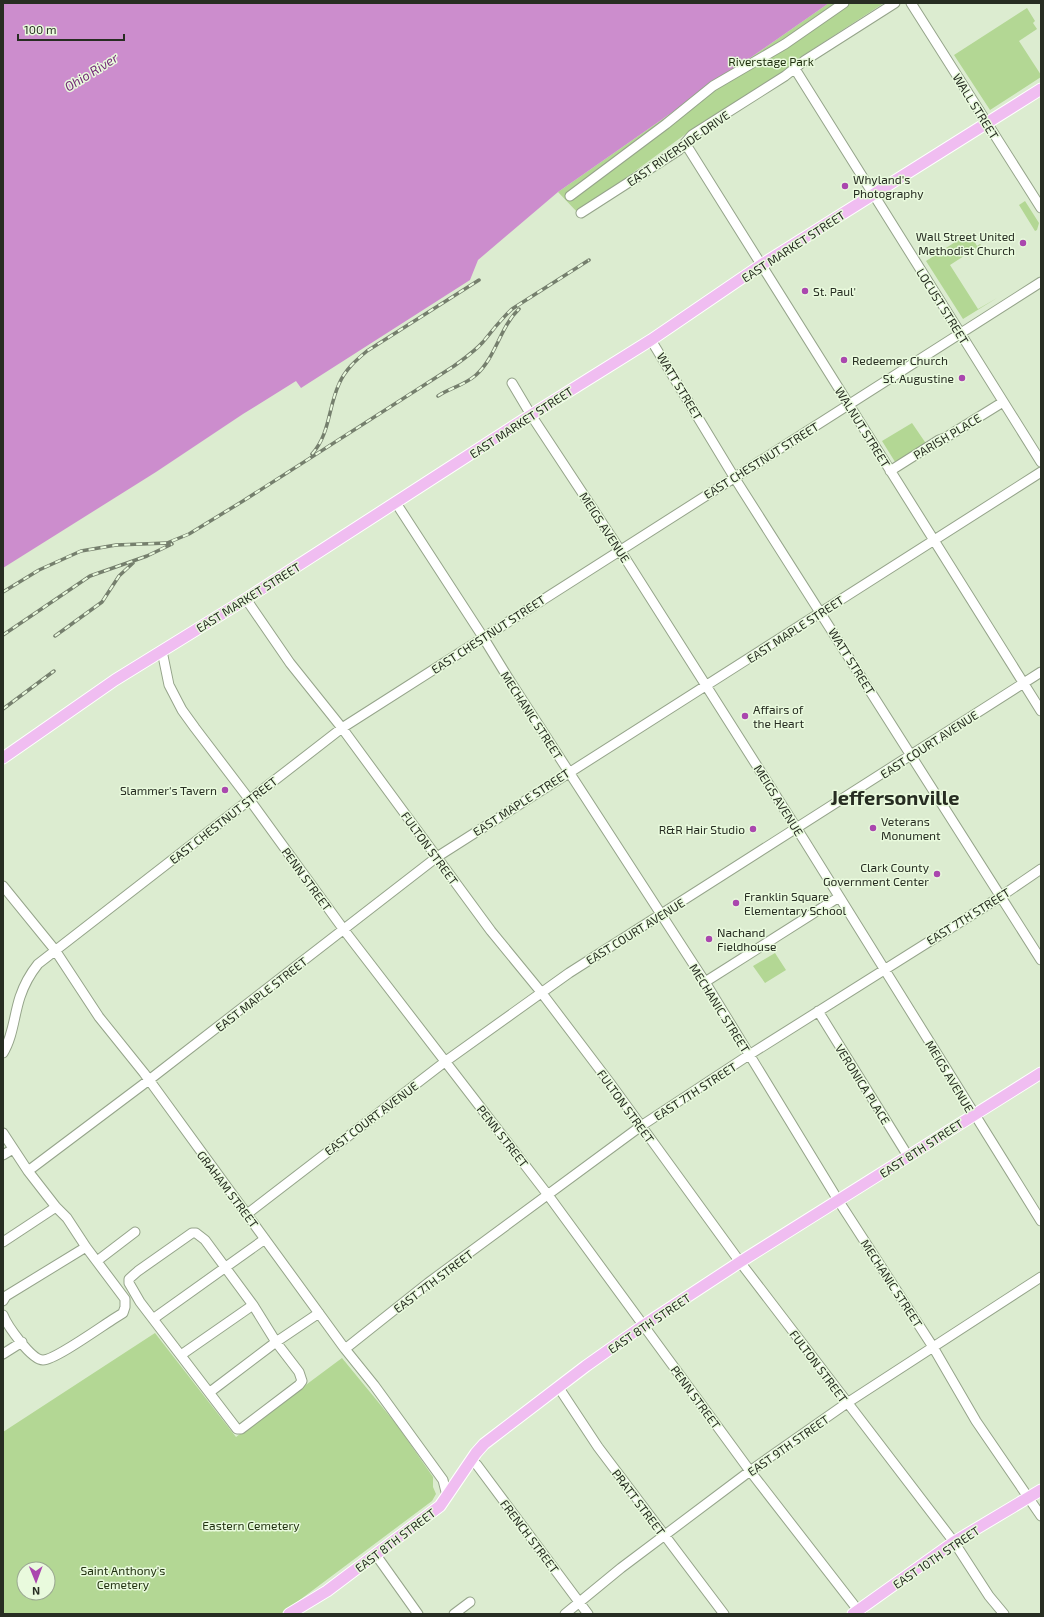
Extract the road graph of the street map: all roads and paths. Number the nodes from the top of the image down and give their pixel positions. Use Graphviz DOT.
graph roads {
  1 [pos="844,3"];
  2 [pos="895,3"];
  3 [pos="911,3"];
  4 [pos="794,68"];
  5 [pos="1041,89"];
  6 [pos="987,123"];
  7 [pos="685,143"];
  8 [pos="873,194"];
  9 [pos="570,196"];
  10 [pos="1041,208"];
  11 [pos="581,213"];
  12 [pos="761,265"];
  13 [pos="1041,282"];
  14 [pos="960,334"];
  15 [pos="652,340"];
  16 [pos="512,383"];
  17 [pos="1003,402"];
  18 [pos="849,405"];
  19 [pos="531,415"];
  20 [pos="1041,462"];
  21 [pos="890,471"];
  22 [pos="1041,472"];
  23 [pos="734,477"];
  24 [pos="396,503"];
  25 [pos="934,541"];
  26 [pos="620,550"];
  27 [pos="246,599"];
  28 [pos="820,612"];
  29 [pos="483,637"];
  30 [pos="162,651"];
  31 [pos="1041,672"];
  32 [pos="1023,683"];
  33 [pos="706,685"];
  34 [pos="1041,711"];
  35 [pos="342,728"];
  36 [pos="911,756"];
  37 [pos="3,758"];
  38 [pos="568,772"];
  39 [pos="249,799"];
  40 [pos="797,828"];
  41 [pos="437,856"];
  42 [pos="1041,869"];
  43 [pos="3,886"];
  44 [pos="839,897"];
  45 [pos="1000,897"];
  46 [pos="661,915"];
  47 [pos="344,930"];
  48 [pos="55,950"];
  49 [pos="1041,960"];
  50 [pos="885,969"];
  51 [pos="706,982"];
  52 [pos="541,992"];
  53 [pos="818,1011"];
  54 [pos="3,1053"];
  55 [pos="749,1055"];
  56 [pos="446,1061"];
  57 [pos="1041,1073"];
  58 [pos="149,1080"];
  59 [pos="973,1114"];
  60 [pos="641,1126"];
  61 [pos="3,1133"];
  62 [pos="13,1148"];
  63 [pos="3,1155"];
  64 [pos="908,1156"];
  65 [pos="28,1171"];
  66 [pos="548,1195"];
  67 [pos="838,1200"];
  68 [pos="56,1207"];
  69 [pos="247,1214"];
  70 [pos="1041,1221"];
  71 [pos="135,1232"];
  72 [pos="265,1239"];
  73 [pos="3,1242"];
  74 [pos="86,1246"];
  75 [pos="97,1261"];
  76 [pos="740,1262"];
  77 [pos="226,1268"];
  78 [pos="1041,1277"];
  79 [pos="3,1300"];
  80 [pos="253,1305"];
  81 [pos="319,1313"];
  82 [pos="3,1315"];
  83 [pos="154,1319"];
  84 [pos="644,1325"];
  85 [pos="22,1342"];
  86 [pos="276,1342"];
  87 [pos="933,1348"];
  88 [pos="345,1349"];
  89 [pos="3,1354"];
  90 [pos="181,1355"];
  91 [pos="559,1388"];
  92 [pos="210,1392"];
  93 [pos="847,1403"];
  94 [pos="471,1460"];
  95 [pos="750,1471"];
  96 [pos="1041,1490"];
  97 [pos="447,1496"];
  98 [pos="1029,1498"];
  99 [pos="1041,1516"];
  100 [pos="664,1536"];
  101 [pos="954,1542"];
  102 [pos="376,1554"];
  103 [pos="470,1602"];
  104 [pos="580,1602"];
  105 [pos="857,1613"];
  106 [pos="289,1614"];
  107 [pos="418,1614"];
  108 [pos="454,1614"];
  109 [pos="565,1614"];
  110 [pos="588,1614"];
  111 [pos="724,1614"];
  112 [pos="1004,1614"];
  1 -- 9 [label="street"];
  2 -- 4 [label="street, EAST RIVERSIDE DRIVE"];
  3 -- 6 [label="street, WALL STREET"];
  4 -- 7 [label="street, EAST RIVERSIDE DRIVE"];
  4 -- 8 [label="street, LOCUST STREET"];
  5 -- 6 [label="main road, EAST MARKET STREET"];
  6 -- 8 [label="main road, EAST MARKET STREET"];
  6 -- 10 [label="street, WALL STREET"];
  7 -- 11 [label="street, EAST RIVERSIDE DRIVE"];
  7 -- 12 [label="street, WALNUT STREET"];
  8 -- 12 [label="main road, EAST MARKET STREET"];
  8 -- 14 [label="street, LOCUST STREET"];
  12 -- 15 [label="main road, EAST MARKET STREET"];
  12 -- 18 [label="street, WALNUT STREET"];
  13 -- 14 [label="street, EAST CHESTNUT STREET"];
  14 -- 17 [label="street, LOCUST STREET"];
  14 -- 18 [label="street, EAST CHESTNUT STREET"];
  15 -- 19 [label="main road, EAST MARKET STREET"];
  15 -- 23 [label="street, WATT STREET"];
  16 -- 19 [label="street, MEIGS AVENUE"];
  17 -- 20 [label="street, LOCUST STREET"];
  17 -- 21 [label="street, PARISH PLACE"];
  18 -- 21 [label="street, WALNUT STREET"];
  18 -- 23 [label="street, EAST CHESTNUT STREET"];
  19 -- 24 [label="main road, EAST MARKET STREET"];
  19 -- 26 [label="street, MEIGS AVENUE"];
  21 -- 25 [label="street, WALNUT STREET"];
  22 -- 25 [label="street, EAST MAPLE STREET"];
  23 -- 26 [label="street, EAST CHESTNUT STREET"];
  23 -- 28 [label="street, WATT STREET"];
  24 -- 27 [label="main road, EAST MARKET STREET"];
  24 -- 29 [label="street, MECHANIC STREET"];
  25 -- 28 [label="street, EAST MAPLE STREET"];
  25 -- 32 [label="street, WALNUT STREET"];
  26 -- 29 [label="street, EAST CHESTNUT STREET"];
  26 -- 33 [label="street, MEIGS AVENUE"];
  27 -- 30 [label="main road, EAST MARKET STREET"];
  27 -- 35 [label="street, FULTON STREET"];
  28 -- 33 [label="street, EAST MAPLE STREET"];
  28 -- 36 [label="street, WATT STREET"];
  29 -- 35 [label="street, EAST CHESTNUT STREET"];
  29 -- 38 [label="street, MECHANIC STREET"];
  30 -- 37 [label="main road, EAST MARKET STREET"];
  30 -- 39 [label="street, PENN STREET"];
  31 -- 32 [label="street, EAST COURT AVENUE"];
  32 -- 34 [label="street, WALNUT STREET"];
  32 -- 36 [label="street, EAST COURT AVENUE"];
  33 -- 38 [label="street, EAST MAPLE STREET"];
  33 -- 40 [label="street, MEIGS AVENUE"];
  35 -- 39 [label="street, EAST CHESTNUT STREET"];
  35 -- 41 [label="street, FULTON STREET"];
  36 -- 40 [label="street, EAST COURT AVENUE"];
  36 -- 45 [label="street, WATT STREET"];
  38 -- 41 [label="street, EAST MAPLE STREET"];
  38 -- 46 [label="street, MECHANIC STREET"];
  39 -- 47 [label="street, PENN STREET"];
  39 -- 48 [label="street, EAST CHESTNUT STREET"];
  40 -- 44 [label="street, MEIGS AVENUE"];
  40 -- 46 [label="street, EAST COURT AVENUE"];
  41 -- 47 [label="street, EAST MAPLE STREET"];
  41 -- 52 [label="street, FULTON STREET"];
  42 -- 45 [label="street, EAST 7TH STREET"];
  43 -- 48 [label="street, GRAHAM STREET"];
  44 -- 50 [label="street, MEIGS AVENUE"];
  44 -- 51 [label="street"];
  45 -- 49 [label="street, WATT STREET"];
  45 -- 50 [label="street, EAST 7TH STREET"];
  46 -- 51 [label="street, MECHANIC STREET"];
  46 -- 52 [label="street, EAST COURT AVENUE"];
  47 -- 56 [label="street, PENN STREET"];
  47 -- 58 [label="street, EAST MAPLE STREET"];
  48 -- 54 [label="street, EAST CHESTNUT STREET"];
  48 -- 58 [label="street, GRAHAM STREET"];
  50 -- 53 [label="street, EAST 7TH STREET"];
  50 -- 59 [label="street, MEIGS AVENUE"];
  51 -- 55 [label="street, MECHANIC STREET"];
  52 -- 56 [label="street, EAST COURT AVENUE"];
  52 -- 60 [label="street, FULTON STREET"];
  53 -- 55 [label="street, EAST 7TH STREET"];
  53 -- 64 [label="street, VERONICA PLACE"];
  55 -- 60 [label="street, EAST 7TH STREET"];
  55 -- 67 [label="street, MECHANIC STREET"];
  56 -- 66 [label="street, PENN STREET"];
  56 -- 69 [label="street, EAST COURT AVENUE"];
  57 -- 59 [label="main road, EAST 8TH STREET"];
  58 -- 65 [label="street, EAST MAPLE STREET"];
  58 -- 69 [label="street, GRAHAM STREET"];
  59 -- 64 [label="main road, EAST 8TH STREET"];
  59 -- 70 [label="street, MEIGS AVENUE"];
  60 -- 66 [label="street, EAST 7TH STREET"];
  60 -- 76 [label="street, FULTON STREET"];
  61 -- 62 [label="street"];
  62 -- 63 [label="street"];
  62 -- 65 [label="street"];
  64 -- 67 [label="main road, EAST 8TH STREET"];
  65 -- 68 [label="street"];
  66 -- 84 [label="street, PENN STREET"];
  66 -- 88 [label="street, EAST 7TH STREET"];
  67 -- 76 [label="main road, EAST 8TH STREET"];
  67 -- 87 [label="street, MECHANIC STREET"];
  68 -- 73 [label="street"];
  68 -- 74 [label="street"];
  69 -- 72 [label="street, GRAHAM STREET"];
  71 -- 75 [label="street"];
  72 -- 77 [label="street"];
  72 -- 81 [label="street, GRAHAM STREET"];
  74 -- 75 [label="street"];
  74 -- 79 [label="street"];
  75 -- 85 [label="street"];
  76 -- 84 [label="main road, EAST 8TH STREET"];
  76 -- 93 [label="street, FULTON STREET"];
  77 -- 80 [label="street"];
  77 -- 83 [label="street"];
  77 -- 83 [label="street"];
  78 -- 87 [label="street, EAST 9TH STREET"];
  80 -- 86 [label="street"];
  80 -- 90 [label="street"];
  81 -- 86 [label="street"];
  81 -- 88 [label="street, GRAHAM STREET"];
  82 -- 85 [label="street"];
  83 -- 90 [label="street"];
  84 -- 91 [label="main road, EAST 8TH STREET"];
  84 -- 95 [label="street, PENN STREET"];
  85 -- 89 [label="street"];
  86 -- 92 [label="street"];
  86 -- 92 [label="street"];
  87 -- 93 [label="street, EAST 9TH STREET"];
  87 -- 98 [label="street, MECHANIC STREET"];
  88 -- 97 [label="street, GRAHAM STREET"];
  90 -- 92 [label="street"];
  91 -- 94 [label="main road, EAST 8TH STREET"];
  91 -- 100 [label="street, PRATT STREET"];
  93 -- 95 [label="street, EAST 9TH STREET"];
  93 -- 101 [label="street, FULTON STREET"];
  94 -- 97 [label="main road, EAST 8TH STREET"];
  94 -- 104 [label="street, FRENCH STREET"];
  95 -- 100 [label="street, EAST 9TH STREET"];
  95 -- 105 [label="street, PENN STREET"];
  96 -- 98 [label="main road, EAST 10TH STREET"];
  97 -- 102 [label="main road, EAST 8TH STREET"];
  98 -- 99 [label="street, MECHANIC STREET"];
  98 -- 101 [label="main road, EAST 10TH STREET"];
  100 -- 104 [label="street, EAST 9TH STREET"];
  100 -- 111 [label="street, PRATT STREET"];
  101 -- 105 [label="main road, EAST 10TH STREET"];
  101 -- 112 [label="street, FULTON STREET"];
  102 -- 106 [label="main road, EAST 8TH STREET"];
  102 -- 107 [label="street"];
  103 -- 108 [label="street"];
  104 -- 109 [label="street, EAST 9TH STREET"];
  104 -- 110 [label="street, FRENCH STREET"];
}
